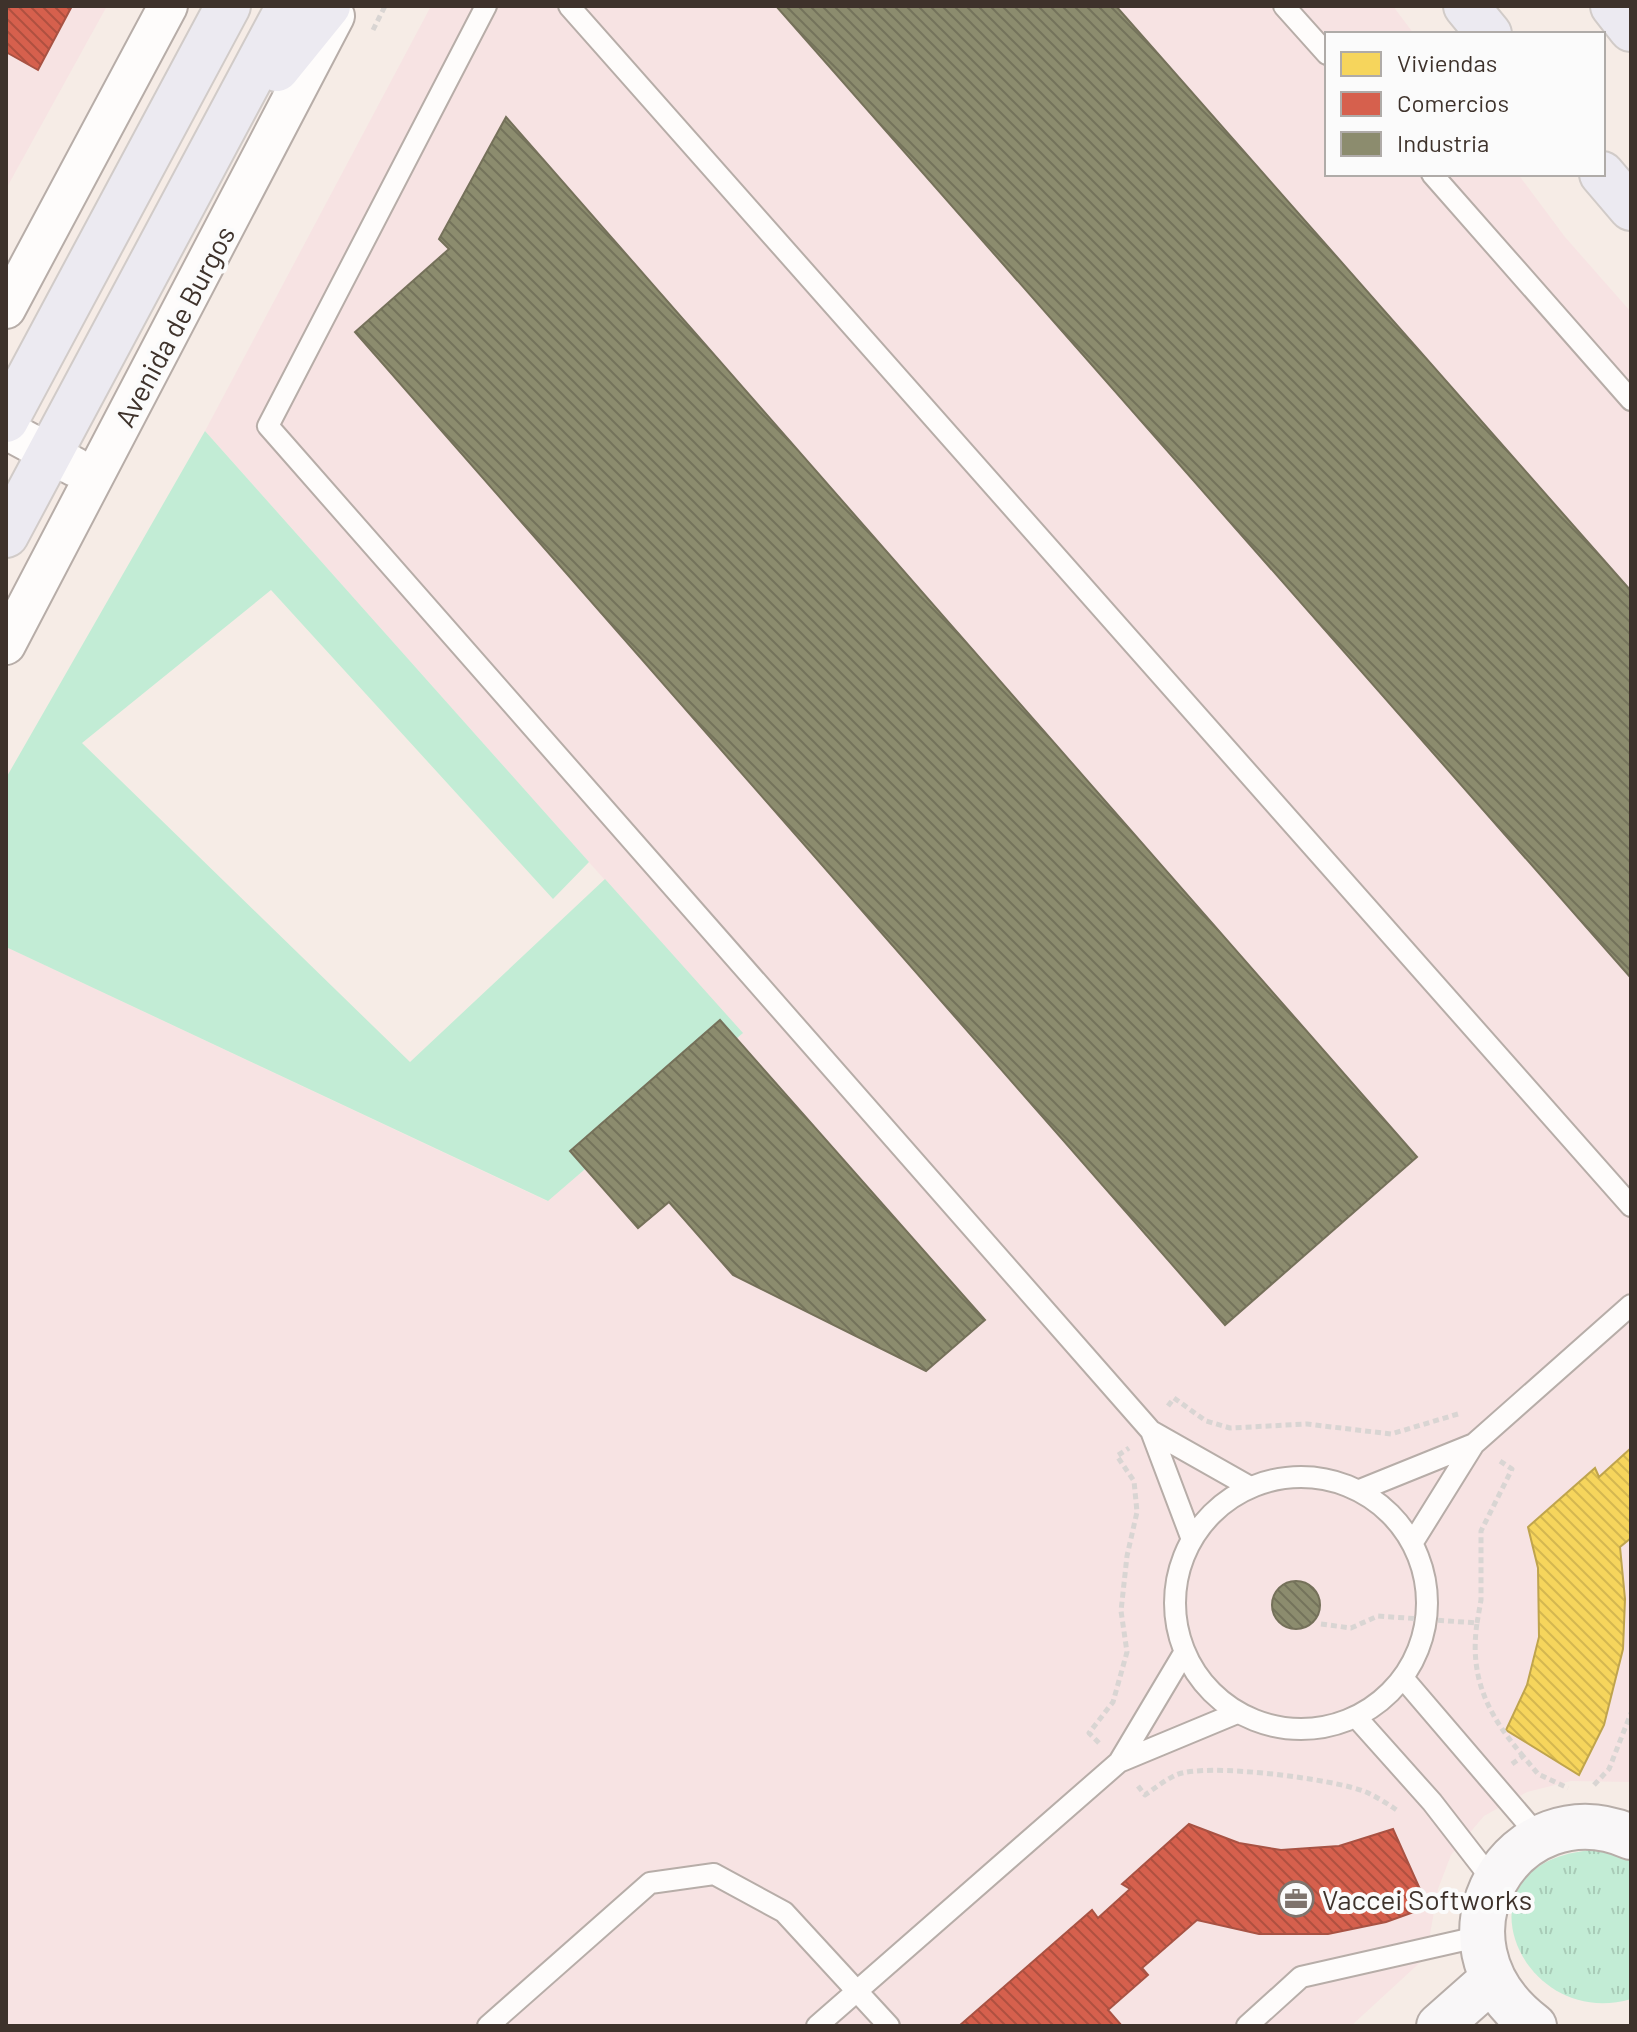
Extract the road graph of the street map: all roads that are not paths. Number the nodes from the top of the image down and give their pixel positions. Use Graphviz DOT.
graph roads {
  1 [pos="168,6"];
  2 [pos="220,6"];
  3 [pos="228,6"];
  4 [pos="289,6"];
  5 [pos="328,6"];
  6 [pos="340,6"];
  7 [pos="486,6"];
  8 [pos="569,6"];
  9 [pos="1284,6"];
  10 [pos="1466,6"];
  11 [pos="1613,6"];
  12 [pos="1631,29"];
  13 [pos="1487,32"];
  14 [pos="1325,52"];
  15 [pos="203,54"];
  16 [pos="217,142"];
  17 [pos="1434,176"];
  18 [pos="1604,176"];
  19 [pos="1631,208"];
  20 [pos="6,309"];
  21 [pos="1631,400"];
  22 [pos="6,420"];
  23 [pos="6,430"];
  24 [pos="48,452"];
  25 [pos="6,535"];
  26 [pos="60,545"];
  27 [pos="6,645"];
  28 [pos="1631,1206"];
  29 [pos="1631,1305"];
  30 [pos="1151,1431"];
  31 [pos="1474,1444"];
  32 [pos="1250,1487"];
  33 [pos="1360,1490"];
  34 [pos="1191,1537"];
  35 [pos="1413,1542"];
  36 [pos="1184,1653"];
  37 [pos="1403,1678"];
  38 [pos="1237,1713"];
  39 [pos="1356,1717"];
  40 [pos="1119,1762"];
  41 [pos="1630,1835"];
  42 [pos="1540,1838"];
  43 [pos="1494,1882"];
  44 [pos="1482,1936"];
  45 [pos="1491,1980"];
  46 [pos="858,1990"];
  47 [pos="488,2026"];
  48 [pos="817,2026"];
  49 [pos="889,2026"];
  50 [pos="1247,2026"];
  51 [pos="1439,2026"];
  52 [pos="1533,2026"];
  1 -- 20 [label="street"];
  2 -- 15 [label="highway"];
  3 -- 15 [label="highway"];
  4 -- 16 [label="highway, Avenida de Burgos"];
  5 -- 16 [label="highway"];
  6 -- 26 [label="street, Avenida de Burgos"];
  7 -- 30 [label="lane"];
  8 -- 28 [label="lane"];
  9 -- 14 [label="lane"];
  10 -- 13 [label="highway"];
  11 -- 12 [label="highway"];
  15 -- 22 [label="highway"];
  16 -- 24 [label="highway, Avenida de Burgos"];
  17 -- 21 [label="lane"];
  18 -- 19 [label="highway"];
  23 -- 24 [label="street"];
  24 -- 25 [label="highway, Avenida de Burgos"];
  24 -- 26 [label="street"];
  26 -- 27 [label="street, Avenida de Burgos"];
  29 -- 31 [label="lane"];
  30 -- 32 [label="lane"];
  30 -- 34 [label="lane"];
  31 -- 33 [label="lane"];
  31 -- 35 [label="lane"];
  32 -- 33 [label="lane"];
  32 -- 34 [label="lane"];
  33 -- 35 [label="lane"];
  34 -- 36 [label="lane"];
  35 -- 37 [label="lane"];
  36 -- 38 [label="lane"];
  36 -- 40 [label="lane"];
  37 -- 39 [label="lane"];
  37 -- 42 [label="lane"];
  38 -- 39 [label="lane"];
  38 -- 40 [label="lane"];
  39 -- 43 [label="lane"];
  40 -- 46 [label="lane"];
  41 -- 42 [label="street"];
  42 -- 43 [label="street"];
  43 -- 44 [label="street"];
  44 -- 45 [label="street"];
  44 -- 50 [label="lane"];
  45 -- 51 [label="street"];
  45 -- 52 [label="street"];
  46 -- 47 [label="lane"];
  46 -- 48 [label="lane"];
  46 -- 49 [label="lane"];
}
